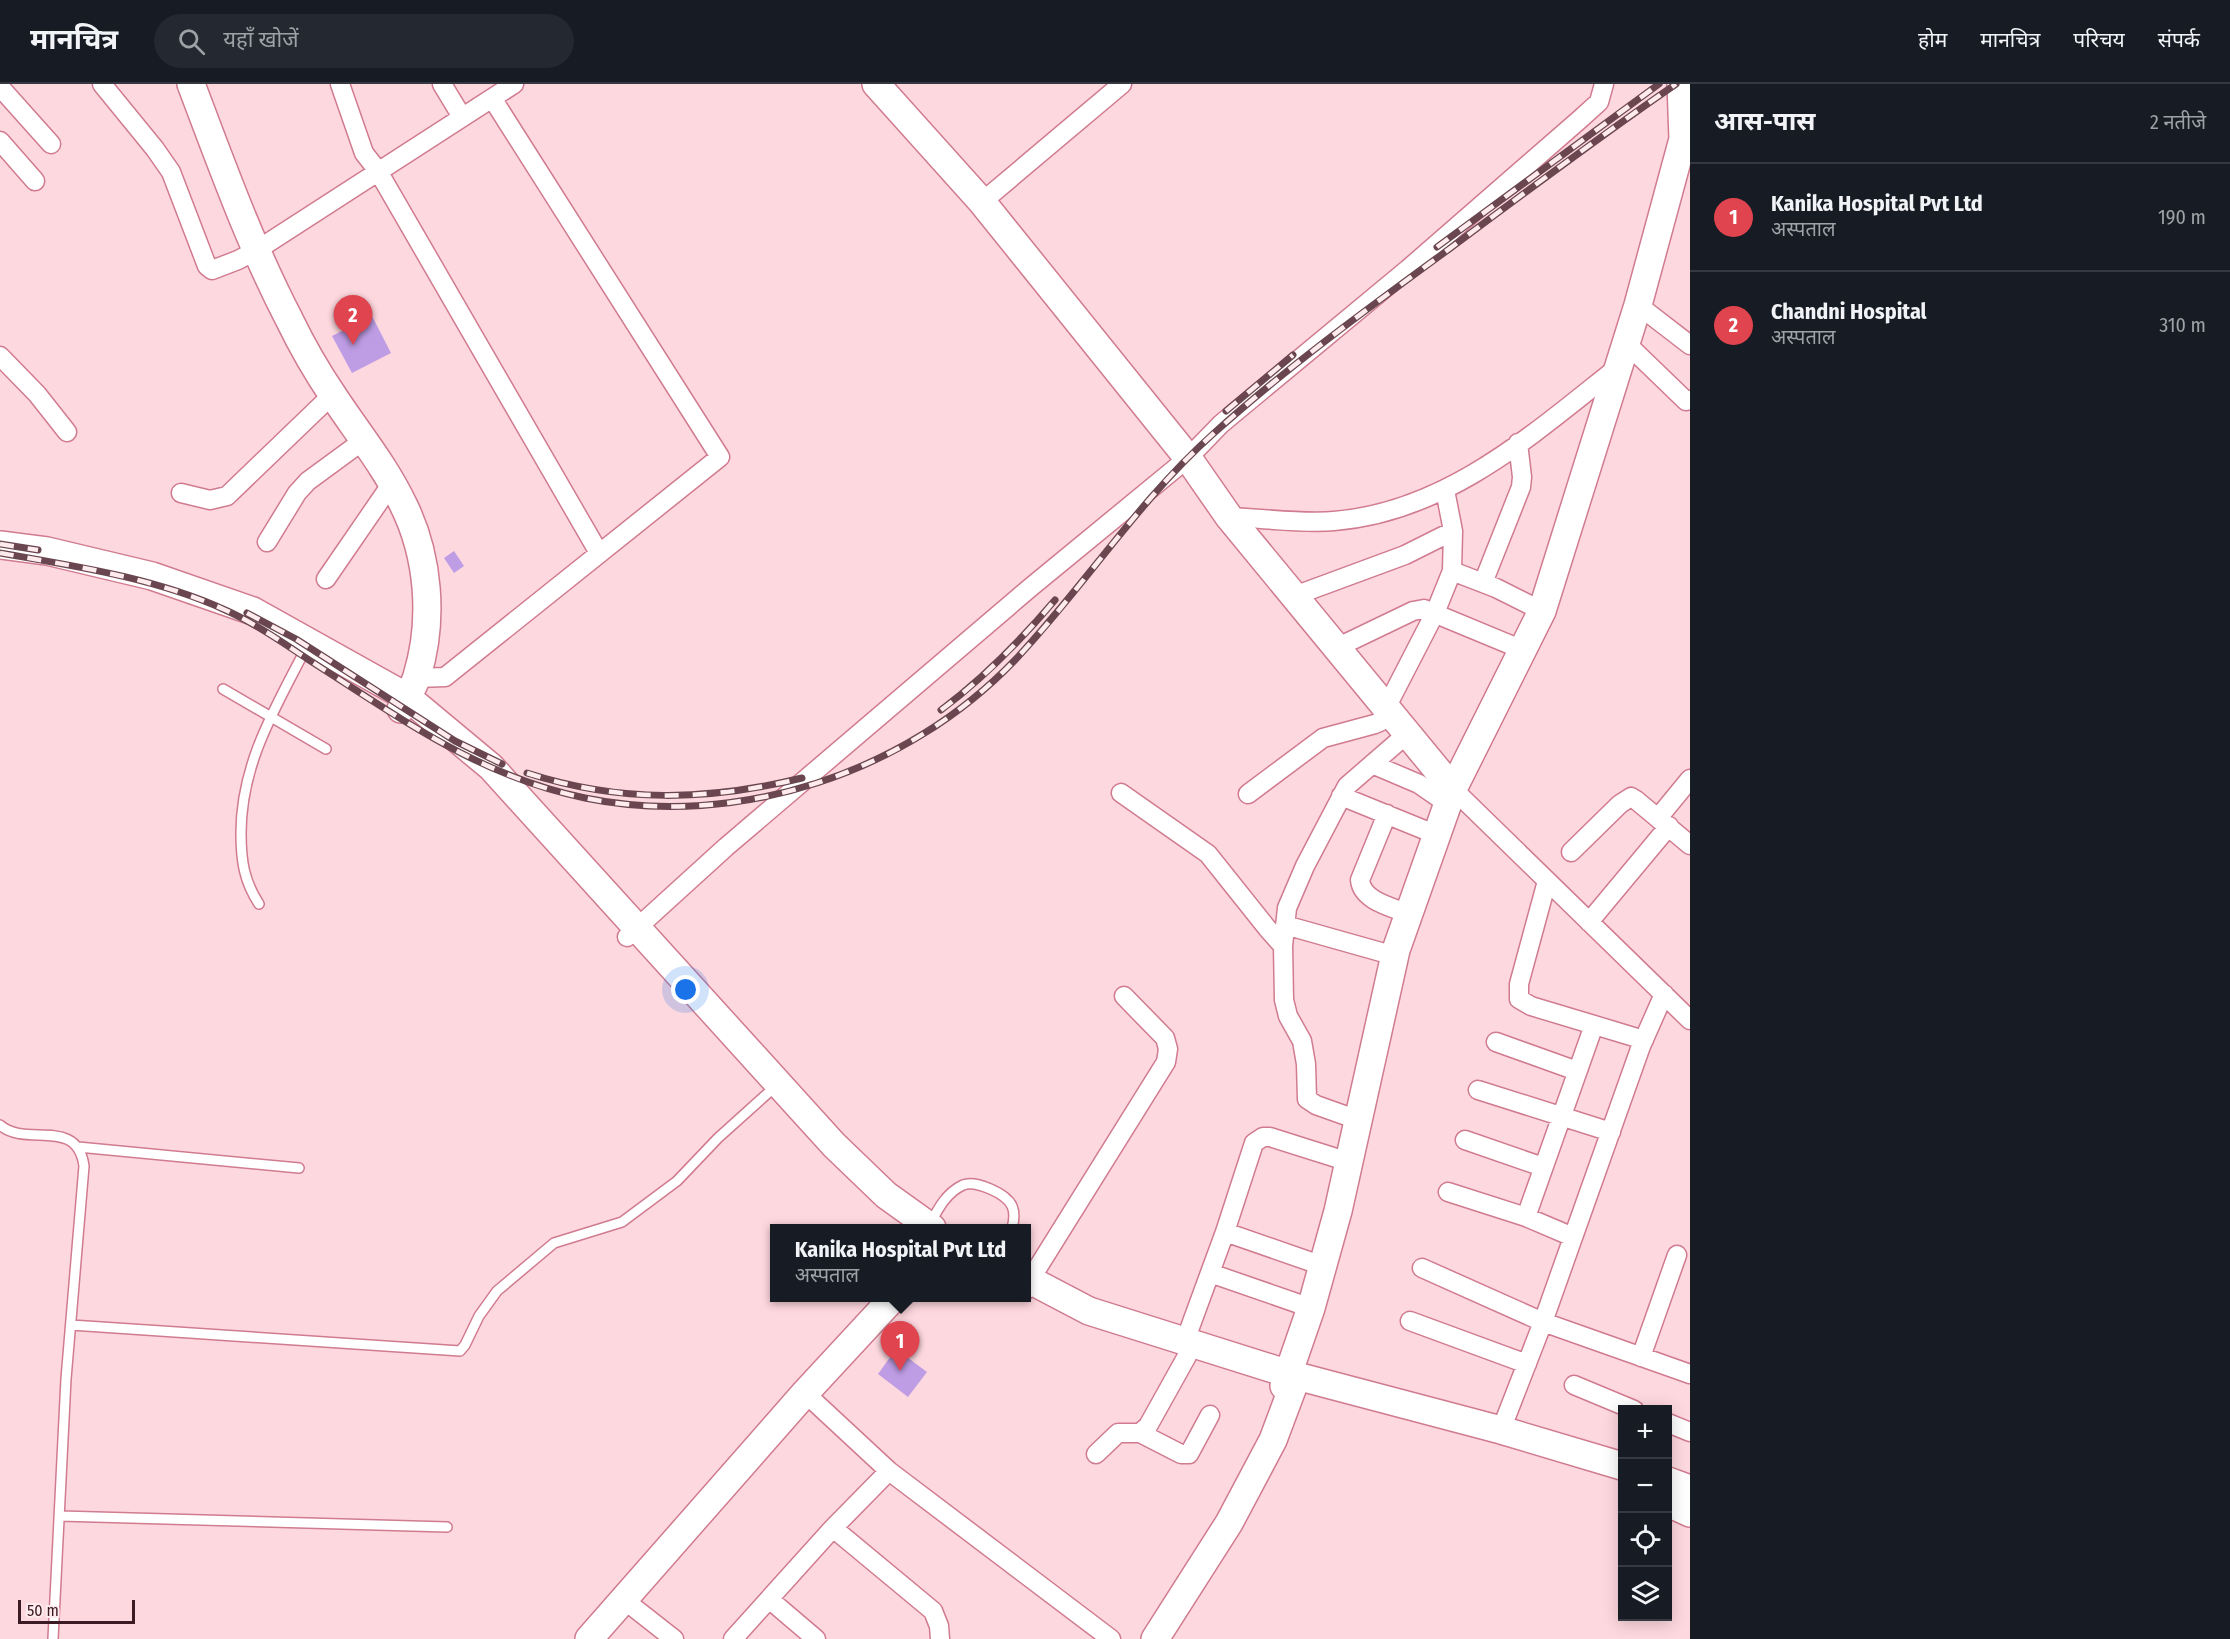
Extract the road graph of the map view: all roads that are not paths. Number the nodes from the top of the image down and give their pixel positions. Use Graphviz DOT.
graph roads {
  1 [pos="102,84"];
  2 [pos="191,84"];
  3 [pos="340,84"];
  4 [pos="442,84"];
  5 [pos="514,84"];
  6 [pos="876,84"];
  7 [pos="1122,84"];
  8 [pos="1604,84"];
  9 [pos="1682,84"];
  10 [pos="0,87"];
  11 [pos="492,98"];
  12 [pos="462,117"];
  13 [pos="0,141"];
  14 [pos="51,144"];
  15 [pos="378,171"];
  16 [pos="35,181"];
  17 [pos="982,202"];
  18 [pos="257,250"];
  19 [pos="1638,305"];
  20 [pos="1690,345"];
  21 [pos="1622,355"];
  22 [pos="0,356"];
  23 [pos="332,395"];
  24 [pos="1690,400"];
  25 [pos="67,432"];
  26 [pos="364,440"];
  27 [pos="1518,443"];
  28 [pos="1188,458"];
  29 [pos="392,483"];
  30 [pos="1445,490"];
  31 [pos="181,493"];
  32 [pos="1229,517"];
  33 [pos="1453,531"];
  34 [pos="267,542"];
  35 [pos="0,545"];
  36 [pos="599,553"];
  37 [pos="0,558"];
  38 [pos="1452,572"];
  39 [pos="326,579"];
  40 [pos="1483,584"];
  41 [pos="1294,596"];
  42 [pos="1542,611"];
  43 [pos="1435,613"];
  44 [pos="1336,648"];
  45 [pos="1522,650"];
  46 [pos="304,652"];
  47 [pos="223,689"];
  48 [pos="408,695"];
  49 [pos="269,716"];
  50 [pos="1396,719"];
  51 [pos="326,749"];
  52 [pos="1372,764"];
  53 [pos="1690,779"];
  54 [pos="1121,793"];
  55 [pos="1248,794"];
  56 [pos="1341,796"];
  57 [pos="1451,796"];
  58 [pos="1387,814"];
  59 [pos="1664,822"];
  60 [pos="1437,835"];
  61 [pos="1690,845"];
  62 [pos="1571,852"];
  63 [pos="1547,881"];
  64 [pos="259,904"];
  65 [pos="1409,914"];
  66 [pos="1589,922"];
  67 [pos="1285,925"];
  68 [pos="632,933"];
  69 [pos="1283,946"];
  70 [pos="1395,956"];
  71 [pos="1664,994"];
  72 [pos="1124,996"];
  73 [pos="1690,1019"];
  74 [pos="1594,1025"];
  75 [pos="1644,1040"];
  76 [pos="1496,1042"];
  77 [pos="754,1067"];
  78 [pos="1578,1071"];
  79 [pos="1478,1090"];
  80 [pos="768,1092"];
  81 [pos="1561,1118"];
  82 [pos="1358,1120"];
  83 [pos="1,1127"];
  84 [pos="1611,1132"];
  85 [pos="1465,1140"];
  86 [pos="78,1147"];
  87 [pos="1349,1162"];
  88 [pos="1544,1167"];
  89 [pos="299,1168"];
  90 [pos="1448,1192"];
  91 [pos="1526,1218"];
  92 [pos="913,1224"];
  93 [pos="917,1224"];
  94 [pos="924,1224"];
  95 [pos="1013,1224"];
  96 [pos="1225,1232"];
  97 [pos="1574,1237"];
  98 [pos="1677,1255"];
  99 [pos="1323,1266"];
  100 [pos="1422,1268"];
  101 [pos="1210,1273"];
  102 [pos="1031,1280"];
  103 [pos="1031,1288"];
  104 [pos="889,1302"];
  105 [pos="1311,1308"];
  106 [pos="1410,1321"];
  107 [pos="1543,1322"];
  108 [pos="71,1325"];
  109 [pos="1186,1348"];
  110 [pos="1641,1357"];
  111 [pos="1527,1364"];
  112 [pos="1690,1374"];
  113 [pos="1290,1381"];
  114 [pos="1574,1385"];
  115 [pos="805,1393"];
  116 [pos="1622,1405"];
  117 [pos="1210,1415"];
  118 [pos="1672,1425"];
  119 [pos="1501,1430"];
  120 [pos="1690,1432"];
  121 [pos="1140,1433"];
  122 [pos="1096,1454"];
  123 [pos="1618,1465"];
  124 [pos="889,1471"];
  125 [pos="1618,1481"];
  126 [pos="1672,1487"];
  127 [pos="1684,1504"];
  128 [pos="60,1516"];
  129 [pos="447,1527"];
  130 [pos="833,1528"];
  131 [pos="623,1599"];
  132 [pos="769,1599"];
  133 [pos="54,1639"];
  134 [pos="588,1639"];
  135 [pos="674,1639"];
  136 [pos="734,1639"];
  137 [pos="816,1639"];
  138 [pos="940,1639"];
  139 [pos="1111,1639"];
  140 [pos="1155,1639"];
  1 -- 18 [label="street"];
  2 -- 18 [label="street"];
  3 -- 15 [label="street"];
  4 -- 12 [label="street"];
  5 -- 11 [label="street"];
  6 -- 17 [label="street"];
  7 -- 17 [label="street"];
  8 -- 28 [label="street"];
  9 -- 19 [label="street"];
  10 -- 14 [label="street"];
  11 -- 12 [label="street"];
  11 -- 36 [label="street"];
  12 -- 15 [label="street"];
  13 -- 16 [label="street"];
  15 -- 18 [label="street"];
  15 -- 36 [label="street"];
  17 -- 28 [label="street"];
  18 -- 23 [label="street"];
  19 -- 20 [label="street"];
  19 -- 21 [label="street"];
  21 -- 24 [label="street"];
  21 -- 27 [label="street"];
  21 -- 42 [label="street"];
  22 -- 25 [label="street"];
  23 -- 26 [label="street"];
  23 -- 31 [label="street"];
  26 -- 29 [label="street"];
  26 -- 34 [label="street"];
  27 -- 30 [label="street"];
  27 -- 40 [label="street"];
  28 -- 32 [label="street"];
  28 -- 68 [label="street"];
  29 -- 39 [label="street"];
  29 -- 48 [label="street"];
  30 -- 32 [label="street"];
  30 -- 33 [label="street"];
  32 -- 41 [label="street"];
  33 -- 38 [label="street"];
  33 -- 41 [label="street"];
  35 -- 48 [label="street"];
  36 -- 48 [label="street"];
  37 -- 46 [label="street"];
  38 -- 40 [label="street"];
  38 -- 43 [label="street"];
  40 -- 42 [label="street"];
  41 -- 44 [label="street"];
  42 -- 45 [label="street"];
  43 -- 44 [label="street"];
  43 -- 45 [label="street"];
  43 -- 50 [label="street"];
  44 -- 50 [label="street"];
  45 -- 57 [label="street"];
  46 -- 48 [label="street"];
  46 -- 49 [label="lane"];
  47 -- 49 [label="lane"];
  48 -- 68 [label="street"];
  49 -- 51 [label="lane"];
  49 -- 64 [label="lane"];
  50 -- 52 [label="street"];
  50 -- 55 [label="street"];
  50 -- 57 [label="street"];
  52 -- 56 [label="street"];
  52 -- 57 [label="street"];
  53 -- 59 [label="street"];
  54 -- 69 [label="street"];
  56 -- 58 [label="street"];
  56 -- 67 [label="street"];
  57 -- 60 [label="street"];
  57 -- 63 [label="street"];
  58 -- 60 [label="street"];
  58 -- 65 [label="street"];
  59 -- 61 [label="street"];
  59 -- 62 [label="street"];
  59 -- 66 [label="street"];
  60 -- 65 [label="street"];
  63 -- 66 [label="street"];
  63 -- 74 [label="street"];
  65 -- 70 [label="street"];
  66 -- 71 [label="street"];
  67 -- 69 [label="street"];
  67 -- 70 [label="street"];
  68 -- 77 [label="street"];
  69 -- 82 [label="street"];
  70 -- 82 [label="street"];
  71 -- 73 [label="street"];
  71 -- 75 [label="street"];
  72 -- 102 [label="street"];
  74 -- 75 [label="street"];
  74 -- 78 [label="street"];
  75 -- 84 [label="street"];
  76 -- 78 [label="street"];
  77 -- 80 [label="street"];
  77 -- 93 [label="street"];
  78 -- 81 [label="street"];
  79 -- 81 [label="street"];
  80 -- 92 [label="street"];
  80 -- 108 [label="lane"];
  81 -- 84 [label="street"];
  81 -- 88 [label="street"];
  82 -- 87 [label="street"];
  83 -- 86 [label="lane"];
  84 -- 97 [label="street"];
  85 -- 88 [label="street"];
  86 -- 89 [label="lane"];
  86 -- 108 [label="lane"];
  87 -- 96 [label="street"];
  87 -- 99 [label="street"];
  88 -- 91 [label="street"];
  90 -- 91 [label="street"];
  91 -- 97 [label="street"];
  94 -- 95 [label="lane"];
  96 -- 99 [label="street"];
  96 -- 101 [label="street"];
  97 -- 107 [label="street"];
  98 -- 110 [label="street"];
  99 -- 105 [label="street"];
  100 -- 107 [label="street"];
  101 -- 105 [label="street"];
  101 -- 109 [label="street"];
  103 -- 109 [label="street"];
  104 -- 115 [label="street"];
  105 -- 113 [label="street"];
  106 -- 111 [label="street"];
  107 -- 110 [label="street"];
  107 -- 111 [label="street"];
  108 -- 128 [label="lane"];
  109 -- 113 [label="street"];
  109 -- 121 [label="street"];
  110 -- 112 [label="street"];
  111 -- 119 [label="street"];
  113 -- 119 [label="street"];
  113 -- 125 [label="street"];
  113 -- 140 [label="street"];
  114 -- 116 [label="street"];
  115 -- 124 [label="street"];
  115 -- 131 [label="street"];
  117 -- 121 [label="street"];
  118 -- 120 [label="street"];
  119 -- 123 [label="street"];
  121 -- 122 [label="street"];
  124 -- 130 [label="street"];
  124 -- 139 [label="street"];
  126 -- 127 [label="street"];
  128 -- 129 [label="lane"];
  128 -- 133 [label="lane"];
  130 -- 132 [label="street"];
  130 -- 138 [label="street"];
  131 -- 134 [label="street"];
  131 -- 135 [label="street"];
  132 -- 136 [label="street"];
  132 -- 137 [label="street"];
}
